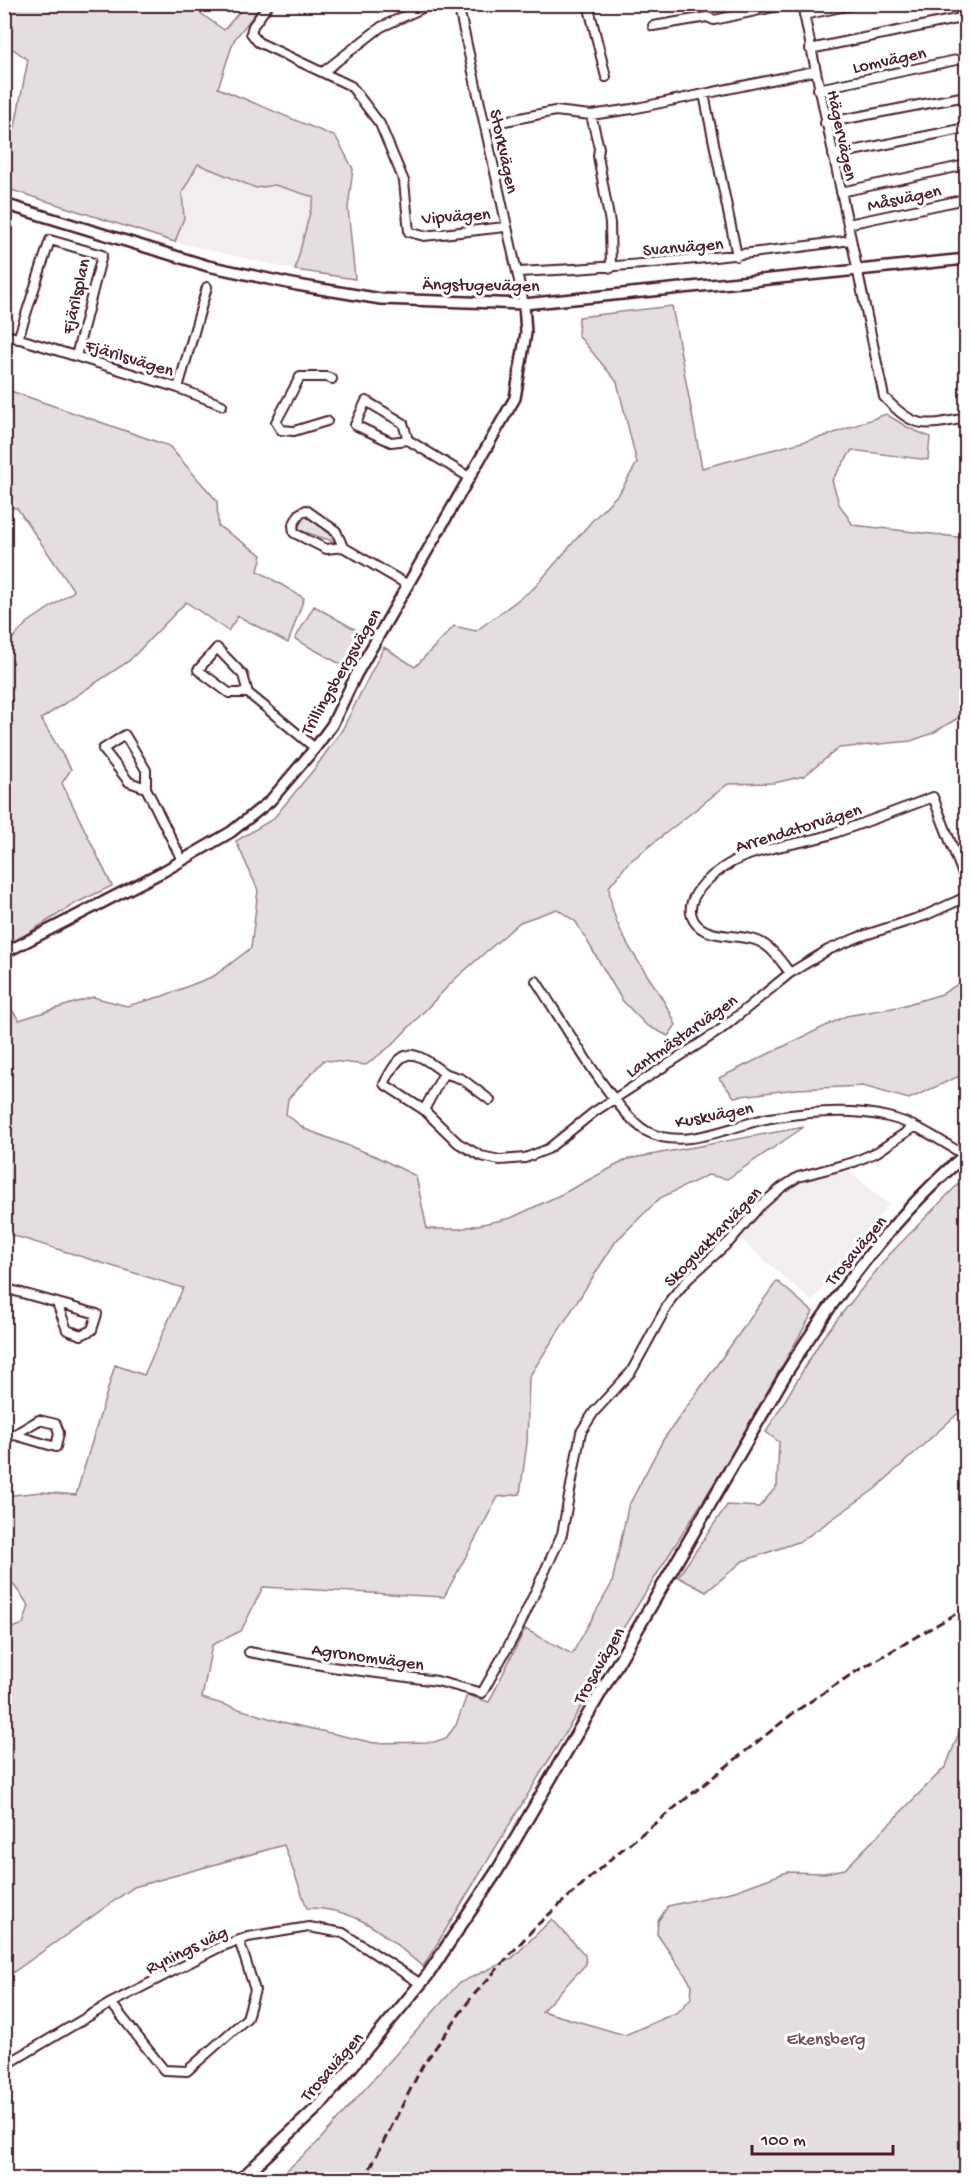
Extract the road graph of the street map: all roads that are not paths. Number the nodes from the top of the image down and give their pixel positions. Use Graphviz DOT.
graph roads {
  1 [pos="269,4"];
  2 [pos="431,4"];
  3 [pos="458,4"];
  4 [pos="588,4"];
  5 [pos="788,4"];
  6 [pos="802,4"];
  7 [pos="856,4"];
  8 [pos="804,15"];
  9 [pos="966,17"];
  10 [pos="653,26"];
  11 [pos="810,49"];
  12 [pos="966,58"];
  13 [pos="814,71"];
  14 [pos="323,72"];
  15 [pos="606,77"];
  16 [pos="818,89"];
  17 [pos="704,94"];
  18 [pos="966,96"];
  19 [pos="591,115"];
  20 [pos="825,123"];
  21 [pos="485,125"];
  22 [pos="966,128"];
  23 [pos="833,155"];
  24 [pos="966,165"];
  25 [pos="841,192"];
  26 [pos="966,199"];
  27 [pos="4,204"];
  28 [pos="848,224"];
  29 [pos="505,226"];
  30 [pos="851,240"];
  31 [pos="737,256"];
  32 [pos="966,259"];
  33 [pos="611,268"];
  34 [pos="857,271"];
  35 [pos="518,272"];
  36 [pos="207,287"];
  37 [pos="524,304"];
  38 [pos="4,334"];
  39 [pos="18,339"];
  40 [pos="76,356"];
  41 [pos="332,379"];
  42 [pos="178,388"];
  43 [pos="222,405"];
  44 [pos="966,418"];
  45 [pos="327,421"];
  46 [pos="408,440"];
  47 [pos="469,477"];
  48 [pos="343,547"];
  49 [pos="408,585"];
  50 [pos="248,693"];
  51 [pos="315,748"];
  52 [pos="146,788"];
  53 [pos="182,860"];
  54 [pos="966,882"];
  55 [pos="966,897"];
  56 [pos="4,953"];
  57 [pos="789,973"];
  58 [pos="536,981"];
  59 [pos="444,1073"];
  60 [pos="615,1099"];
  61 [pos="490,1100"];
  62 [pos="424,1110"];
  63 [pos="914,1127"];
  64 [pos="965,1155"];
  65 [pos="4,1288"];
  66 [pos="57,1303"];
  67 [pos="4,1432"];
  68 [pos="14,1435"];
  69 [pos="249,1652"];
  70 [pos="482,1694"];
  71 [pos="239,1940"];
  72 [pos="421,1984"];
  73 [pos="111,2002"];
  74 [pos="4,2066"];
  75 [pos="240,2180"];
  1 -- 14 [label="street"];
  2 -- 14 [label="street"];
  3 -- 21 [label="street, Storkvägen"];
  4 -- 15 [label="street"];
  5 -- 10 [label="street"];
  6 -- 8 [label="street, Hägervägen"];
  7 -- 8 [label="street"];
  8 -- 11 [label="street, Hägervägen"];
  9 -- 11 [label="street"];
  11 -- 13 [label="street, Hägervägen"];
  12 -- 16 [label="street, Lomvägen"];
  13 -- 16 [label="street, Hägervägen"];
  13 -- 17 [label="street"];
  14 -- 29 [label="street, Vipvägen"];
  16 -- 20 [label="street, Hägervägen"];
  17 -- 19 [label="street"];
  17 -- 31 [label="street"];
  18 -- 20 [label="street"];
  19 -- 21 [label="street"];
  19 -- 33 [label="street"];
  20 -- 23 [label="street, Hägervägen"];
  21 -- 29 [label="street, Storkvägen"];
  22 -- 23 [label="street"];
  23 -- 25 [label="street, Hägervägen"];
  24 -- 25 [label="street"];
  25 -- 28 [label="street, Hägervägen"];
  26 -- 28 [label="street, Måsvägen"];
  27 -- 37 [label="street, Ängstugevägen"];
  28 -- 30 [label="street, Hägervägen"];
  29 -- 35 [label="street, Storkvägen"];
  30 -- 31 [label="street, Svanvägen"];
  30 -- 34 [label="street, Hägervägen"];
  31 -- 33 [label="street, Svanvägen"];
  32 -- 34 [label="street, Ängstugevägen"];
  33 -- 35 [label="street, Svanvägen"];
  34 -- 37 [label="street, Ängstugevägen"];
  34 -- 44 [label="street, Hägervägen"];
  35 -- 37 [label="street, Storkvägen"];
  36 -- 42 [label="street, Fjärilsvägen"];
  37 -- 47 [label="street, Trillingsbergsvägen"];
  38 -- 39 [label="street, Fjärilsvägen"];
  39 -- 40 [label="street, Fjärilsvägen"];
  39 -- 40 [label="street, Fjärilsplan"];
  40 -- 42 [label="street, Fjärilsvägen"];
  41 -- 45 [label="street"];
  42 -- 43 [label="street, Fjärilsvägen"];
  46 -- 46 [label="street"];
  46 -- 47 [label="street"];
  47 -- 49 [label="street, Trillingsbergsvägen"];
  48 -- 48 [label="street"];
  48 -- 49 [label="street"];
  49 -- 51 [label="street, Trillingsbergsvägen"];
  50 -- 50 [label="street"];
  50 -- 51 [label="street"];
  51 -- 53 [label="street, Trillingsbergsvägen"];
  52 -- 52 [label="street"];
  52 -- 53 [label="street"];
  53 -- 56 [label="street, Trillingsbergsvägen"];
  54 -- 57 [label="street, Arrendatorvägen"];
  55 -- 57 [label="street, Lantmästarvägen"];
  57 -- 60 [label="street, Lantmästarvägen"];
  58 -- 60 [label="street, Kuskvägen"];
  59 -- 61 [label="street, Lantmästarvägen"];
  59 -- 62 [label="street"];
  59 -- 62 [label="street, Lantmästarvägen"];
  60 -- 62 [label="street, Lantmästarvägen"];
  60 -- 63 [label="street, Kuskvägen"];
  63 -- 64 [label="street, Kuskvägen"];
  63 -- 70 [label="street, Skogvaktarvägen"];
  64 -- 72 [label="main road, Trosavägen"];
  65 -- 66 [label="street"];
  66 -- 66 [label="street"];
  67 -- 68 [label="street"];
  68 -- 68 [label="street"];
  69 -- 70 [label="street, Agronomvägen"];
  71 -- 72 [label="street, Rynings väg"];
  71 -- 73 [label="street, Rynings väg"];
  71 -- 73 [label="street"];
  72 -- 75 [label="main road, Trosavägen"];
  73 -- 74 [label="street, Rynings väg"];
}
